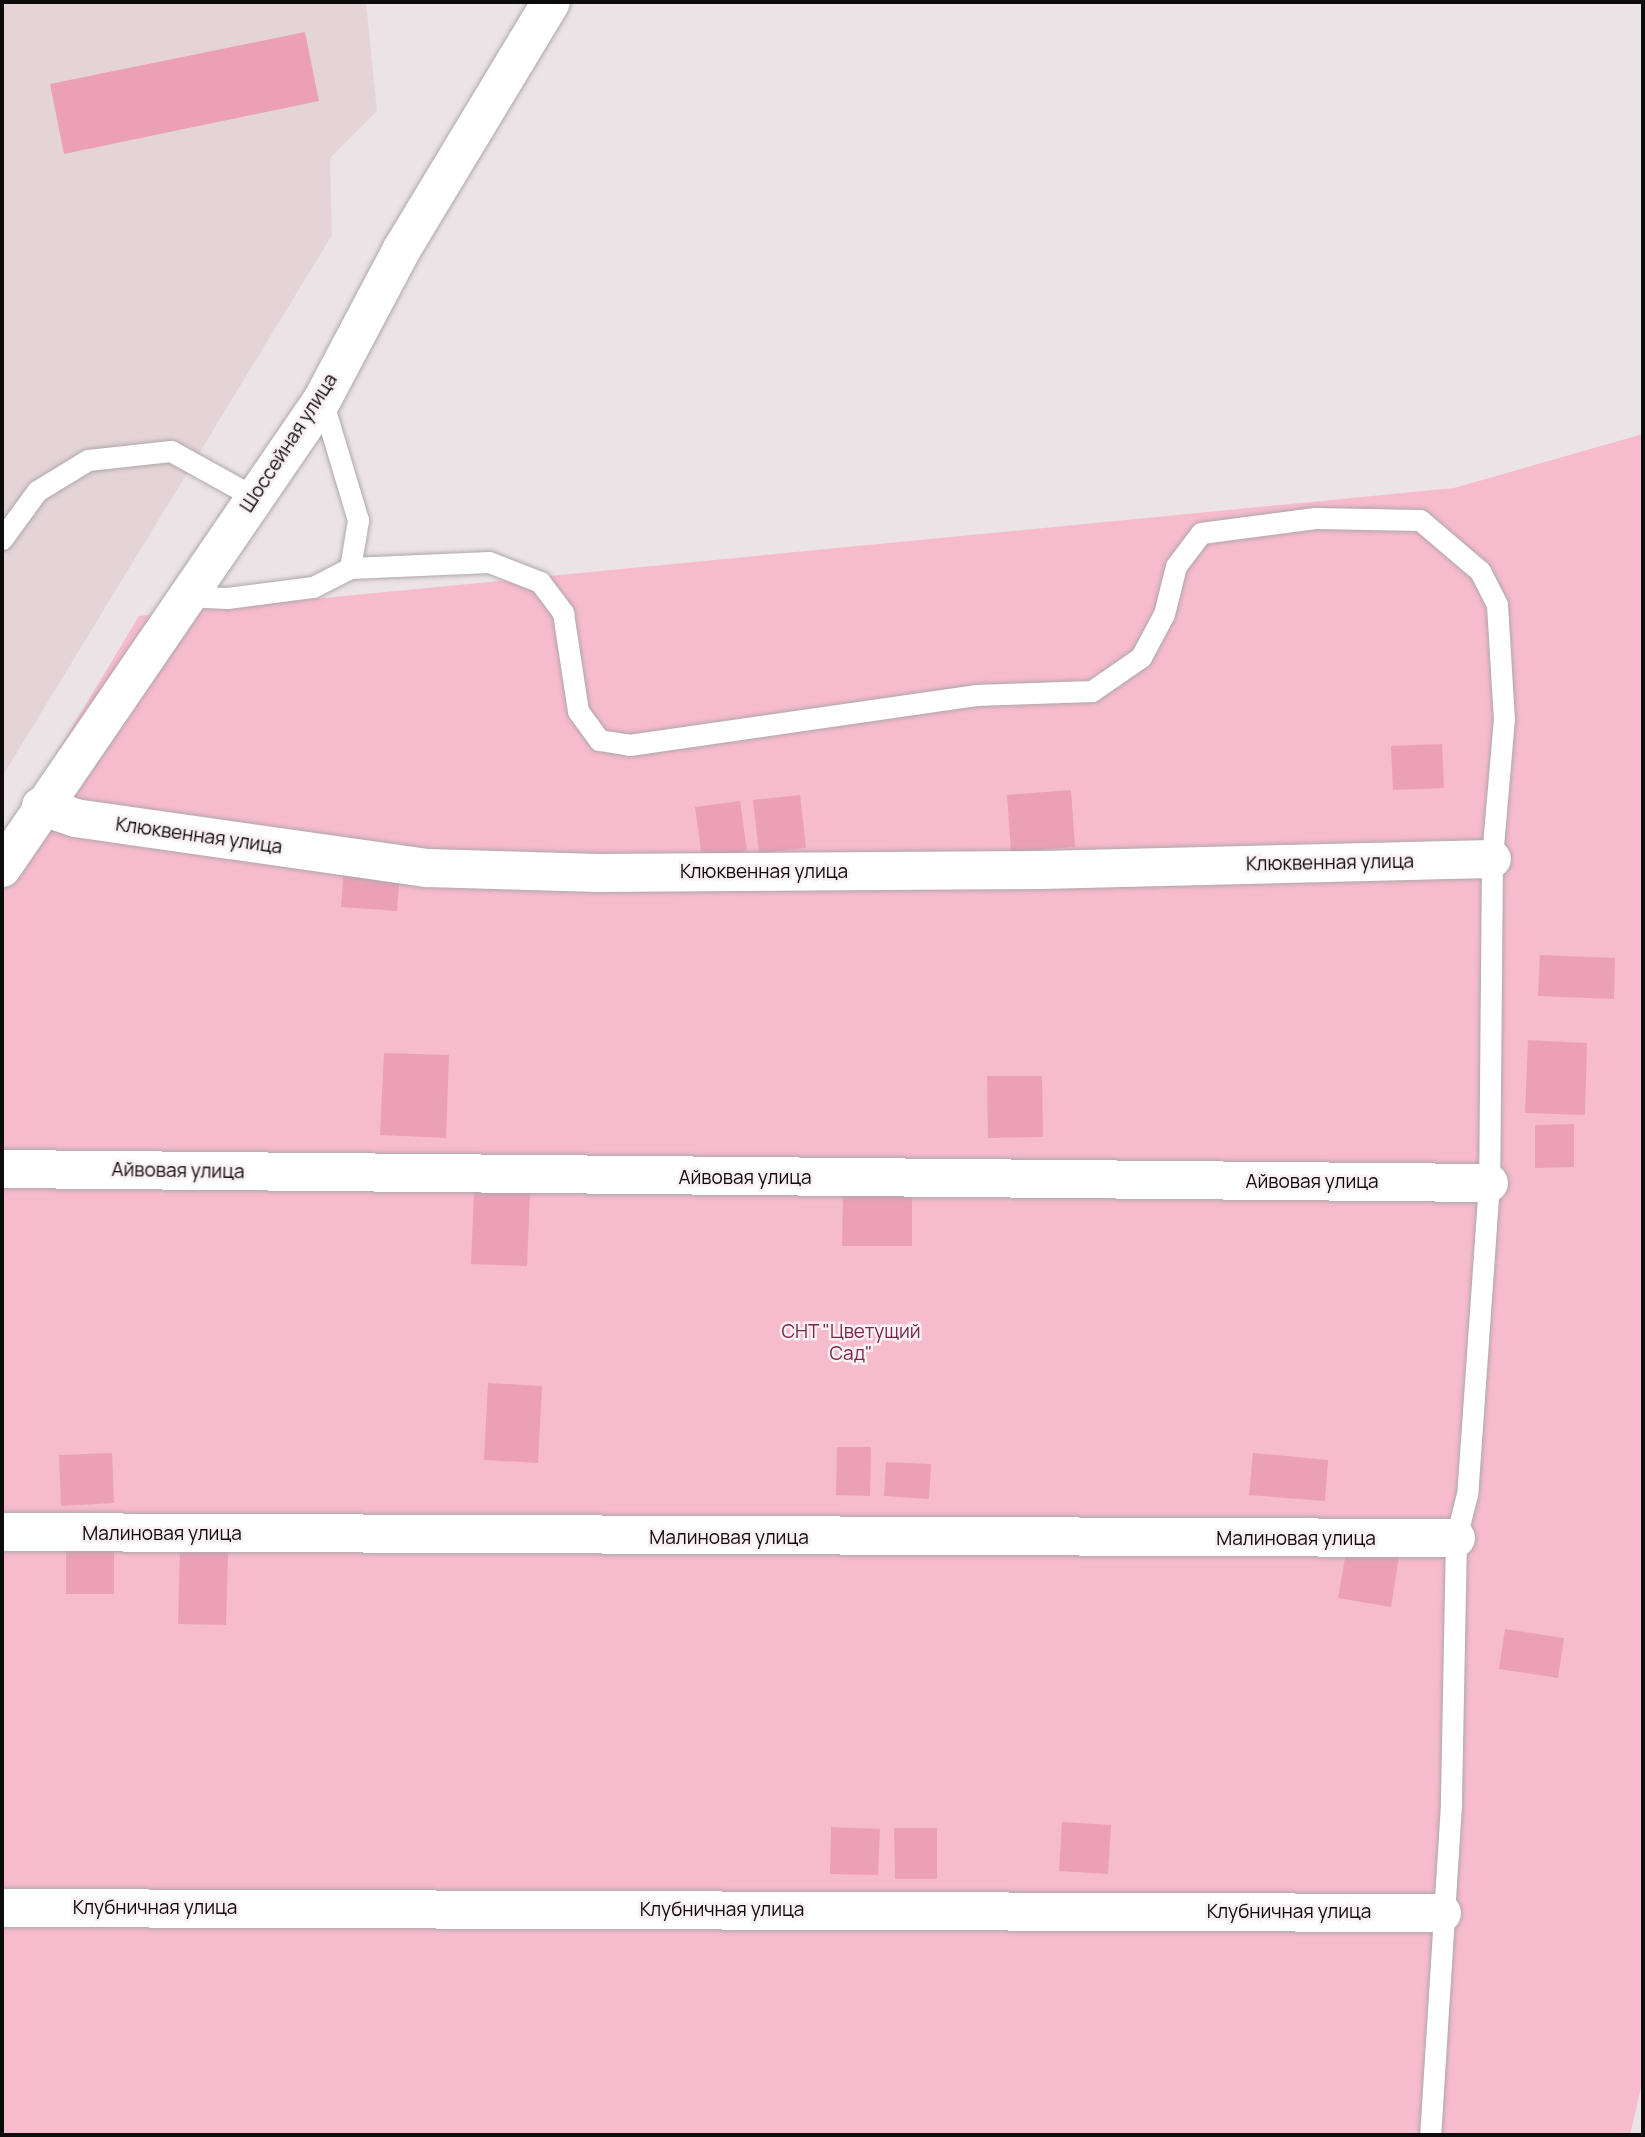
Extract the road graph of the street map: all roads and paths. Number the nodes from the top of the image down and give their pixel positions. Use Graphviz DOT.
graph roads {
  1 [pos="551,2"];
  2 [pos="322,400"];
  3 [pos="254,497"];
  4 [pos="2,539"];
  5 [pos="350,568"];
  6 [pos="186,596"];
  7 [pos="41,806"];
  8 [pos="1492,859"];
  9 [pos="2,868"];
  10 [pos="2,1169"];
  11 [pos="1489,1183"];
  12 [pos="2,1532"];
  13 [pos="1456,1538"];
  14 [pos="2,1908"];
  15 [pos="1443,1913"];
  16 [pos="1430,2135"];
  1 -- 2 [label="street, Шоссейная улица"];
  2 -- 3 [label="street, Шоссейная улица"];
  2 -- 5 [label="lane"];
  3 -- 4 [label="lane"];
  3 -- 6 [label="street, Шоссейная улица"];
  5 -- 6 [label="lane"];
  5 -- 8 [label="lane"];
  6 -- 7 [label="street, Шоссейная улица"];
  7 -- 8 [label="street, Клюквенная улица"];
  7 -- 9 [label="street, Шоссейная улица"];
  8 -- 11 [label="lane"];
  10 -- 11 [label="street, Айвовая улица"];
  11 -- 13 [label="lane"];
  12 -- 13 [label="street, Малиновая улица"];
  13 -- 15 [label="lane"];
  14 -- 15 [label="street, Клубничная улица"];
  15 -- 16 [label="lane"];
}
